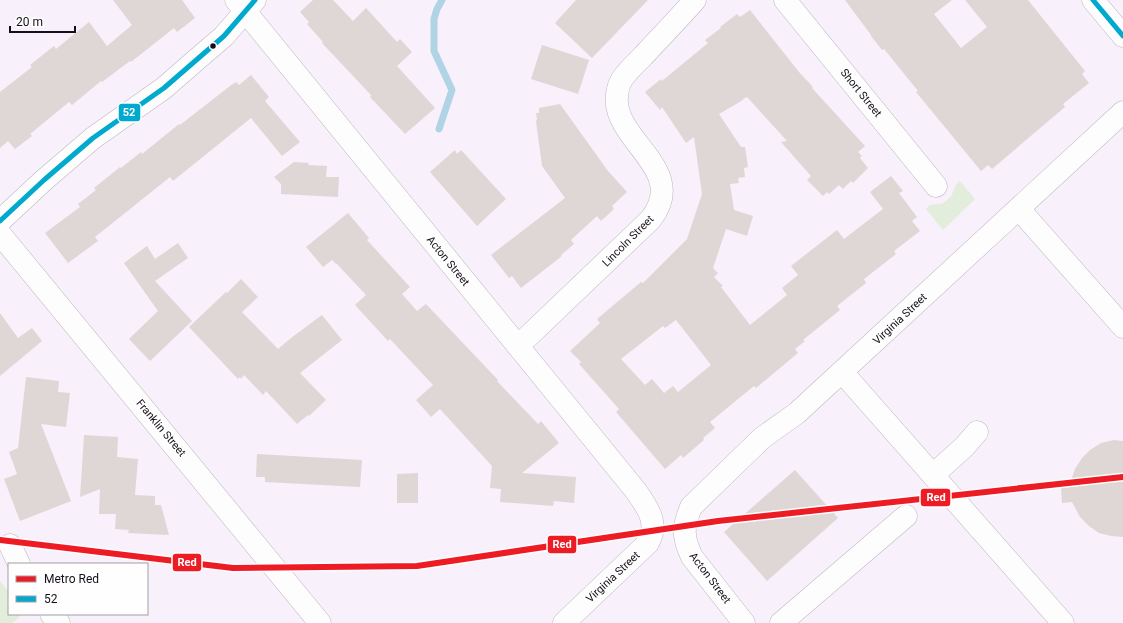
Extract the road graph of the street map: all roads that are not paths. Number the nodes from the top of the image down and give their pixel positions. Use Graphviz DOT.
graph roads {
  1 [pos="695,0"];
  2 [pos="785,0"];
  3 [pos="1093,0"];
  4 [pos="246,4"];
  5 [pos="1123,36"];
  6 [pos="1123,112"];
  7 [pos="936,186"];
  8 [pos="1019,209"];
  9 [pos="0,221"];
  10 [pos="0,234"];
  11 [pos="1123,327"];
  12 [pos="518,346"];
  13 [pos="842,372"];
  14 [pos="977,432"];
  15 [pos="933,475"];
  16 [pos="906,516"];
  17 [pos="653,525"];
  18 [pos="684,529"];
  19 [pos="10,545"];
  20 [pos="19,563"];
  21 [pos="52,615"];
  22 [pos="58,623"];
  23 [pos="320,623"];
  24 [pos="564,623"];
  25 [pos="744,623"];
  26 [pos="781,623"];
  27 [pos="1063,623"];
  1 -- 12 [label="street, Lincoln Street"];
  2 -- 7 [label="street, Short Street"];
  3 -- 5 [label="street"];
  4 -- 9 [label="street"];
  4 -- 12 [label="street, Acton Street"];
  6 -- 8 [label="street, Virginia Street"];
  8 -- 11 [label="street"];
  8 -- 13 [label="street, Virginia Street"];
  10 -- 23 [label="street, Franklin Street"];
  12 -- 17 [label="street, Acton Street"];
  13 -- 15 [label="street"];
  13 -- 18 [label="street, Virginia Street"];
  14 -- 15 [label="street"];
  15 -- 27 [label="street"];
  16 -- 26 [label="street"];
  17 -- 24 [label="street, Virginia Street"];
  18 -- 25 [label="street, Acton Street"];
  19 -- 20 [label="street"];
  21 -- 22 [label="street"];
}
